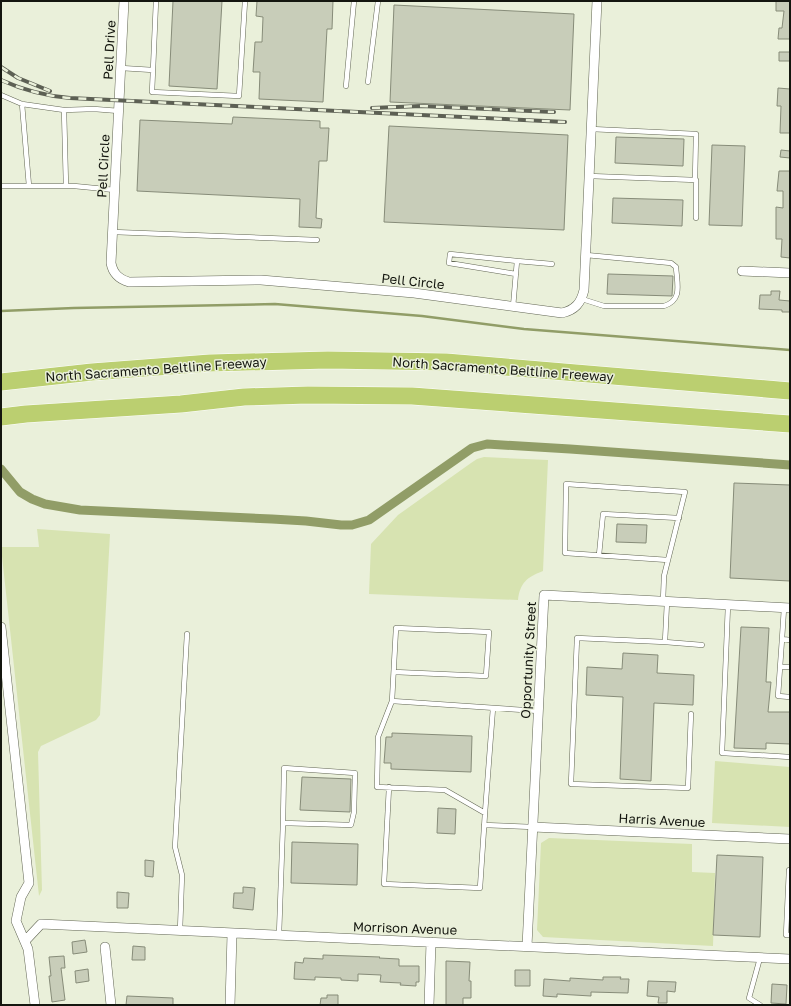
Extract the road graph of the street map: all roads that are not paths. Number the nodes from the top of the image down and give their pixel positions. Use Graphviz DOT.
graph roads {
  1 [pos="124,1"];
  2 [pos="156,1"];
  3 [pos="244,1"];
  4 [pos="354,1"];
  5 [pos="378,1"];
  6 [pos="597,1"];
  7 [pos="121,68"];
  8 [pos="153,70"];
  9 [pos="368,82"];
  10 [pos="346,86"];
  11 [pos="1,95"];
  12 [pos="119,100"];
  13 [pos="22,104"];
  14 [pos="64,110"];
  15 [pos="119,111"];
  16 [pos="591,129"];
  17 [pos="589,176"];
  18 [pos="695,180"];
  19 [pos="1,186"];
  20 [pos="29,186"];
  21 [pos="66,186"];
  22 [pos="115,190"];
  23 [pos="696,218"];
  24 [pos="113,232"];
  25 [pos="317,240"];
  26 [pos="586,255"];
  27 [pos="517,261"];
  28 [pos="552,264"];
  29 [pos="742,271"];
  30 [pos="790,273"];
  31 [pos="516,274"];
  32 [pos="582,299"];
  33 [pos="513,307"];
  34 [pos="1,382"];
  35 [pos="790,391"];
  36 [pos="1,417"];
  37 [pos="790,424"];
  38 [pos="679,518"];
  39 [pos="599,555"];
  40 [pos="668,560"];
  41 [pos="665,602"];
  42 [pos="728,605"];
  43 [pos="787,608"];
  44 [pos="1,626"];
  45 [pos="187,634"];
  46 [pos="782,639"];
  47 [pos="790,640"];
  48 [pos="665,642"];
  49 [pos="702,645"];
  50 [pos="780,666"];
  51 [pos="790,667"];
  52 [pos="394,672"];
  53 [pos="790,697"];
  54 [pos="392,701"];
  55 [pos="493,708"];
  56 [pos="539,711"];
  57 [pos="691,714"];
  58 [pos="790,758"];
  59 [pos="389,787"];
  60 [pos="485,813"];
  61 [pos="284,823"];
  62 [pos="484,825"];
  63 [pos="533,827"];
  64 [pos="790,839"];
  65 [pos="790,870"];
  66 [pos="180,931"];
  67 [pos="232,934"];
  68 [pos="279,935"];
  69 [pos="790,935"];
  70 [pos="25,941"];
  71 [pos="431,942"];
  72 [pos="527,946"];
  73 [pos="105,947"];
  74 [pos="760,958"];
  75 [pos="790,959"];
  76 [pos="35,1005"];
  77 [pos="111,1005"];
  78 [pos="230,1005"];
  79 [pos="429,1005"];
  80 [pos="760,1005"];
  1 -- 7 [label="street, Pell Drive"];
  2 -- 8 [label="lane"];
  3 -- 8 [label="lane"];
  4 -- 10 [label="lane"];
  5 -- 9 [label="lane"];
  6 -- 16 [label="street"];
  7 -- 8 [label="lane"];
  7 -- 12 [label="street, Pell Drive"];
  11 -- 13 [label="lane"];
  12 -- 15 [label="street, Pell Circle"];
  13 -- 14 [label="lane"];
  13 -- 20 [label="lane"];
  14 -- 15 [label="lane"];
  14 -- 21 [label="lane"];
  15 -- 22 [label="street, Pell Circle"];
  16 -- 17 [label="street"];
  16 -- 18 [label="lane"];
  17 -- 18 [label="lane"];
  17 -- 26 [label="street"];
  18 -- 23 [label="lane"];
  19 -- 20 [label="lane"];
  20 -- 21 [label="lane"];
  21 -- 22 [label="lane"];
  22 -- 24 [label="street, Pell Circle"];
  24 -- 25 [label="lane"];
  24 -- 33 [label="street, Pell Circle"];
  26 -- 32 [label="street"];
  26 -- 32 [label="lane"];
  27 -- 28 [label="lane"];
  27 -- 31 [label="lane"];
  27 -- 31 [label="lane"];
  29 -- 30 [label="street"];
  31 -- 33 [label="lane"];
  32 -- 33 [label="street, Pell Circle"];
  34 -- 35 [label="highway, North Sacramento Beltline Freeway"];
  36 -- 37 [label="highway"];
  38 -- 39 [label="lane"];
  38 -- 39 [label="lane"];
  38 -- 40 [label="lane"];
  39 -- 40 [label="lane"];
  40 -- 41 [label="lane"];
  41 -- 42 [label="street, Opportunity Street"];
  41 -- 48 [label="lane"];
  41 -- 56 [label="street, Opportunity Street"];
  42 -- 43 [label="street, Opportunity Street"];
  42 -- 58 [label="lane"];
  43 -- 46 [label="lane"];
  44 -- 70 [label="street"];
  45 -- 66 [label="lane"];
  46 -- 47 [label="lane"];
  46 -- 50 [label="lane"];
  48 -- 49 [label="lane"];
  48 -- 57 [label="lane"];
  50 -- 51 [label="lane"];
  50 -- 53 [label="lane"];
  52 -- 52 [label="lane"];
  52 -- 54 [label="lane"];
  54 -- 55 [label="lane"];
  54 -- 59 [label="lane"];
  55 -- 56 [label="lane"];
  55 -- 60 [label="lane"];
  56 -- 63 [label="street, Opportunity Street"];
  59 -- 60 [label="lane"];
  59 -- 62 [label="lane"];
  60 -- 62 [label="lane"];
  61 -- 61 [label="lane"];
  61 -- 68 [label="lane"];
  62 -- 63 [label="lane"];
  63 -- 64 [label="street, Harris Avenue"];
  63 -- 72 [label="street, Opportunity Street"];
  65 -- 69 [label="lane"];
  66 -- 67 [label="street, Morrison Avenue"];
  66 -- 70 [label="street, Morrison Avenue"];
  67 -- 68 [label="street, Morrison Avenue"];
  67 -- 78 [label="street"];
  68 -- 71 [label="street, Morrison Avenue"];
  70 -- 76 [label="street"];
  71 -- 72 [label="street, Morrison Avenue"];
  71 -- 79 [label="street"];
  72 -- 74 [label="street, Morrison Avenue"];
  73 -- 77 [label="street"];
  74 -- 75 [label="street, Morrison Avenue"];
  74 -- 80 [label="lane"];
}
